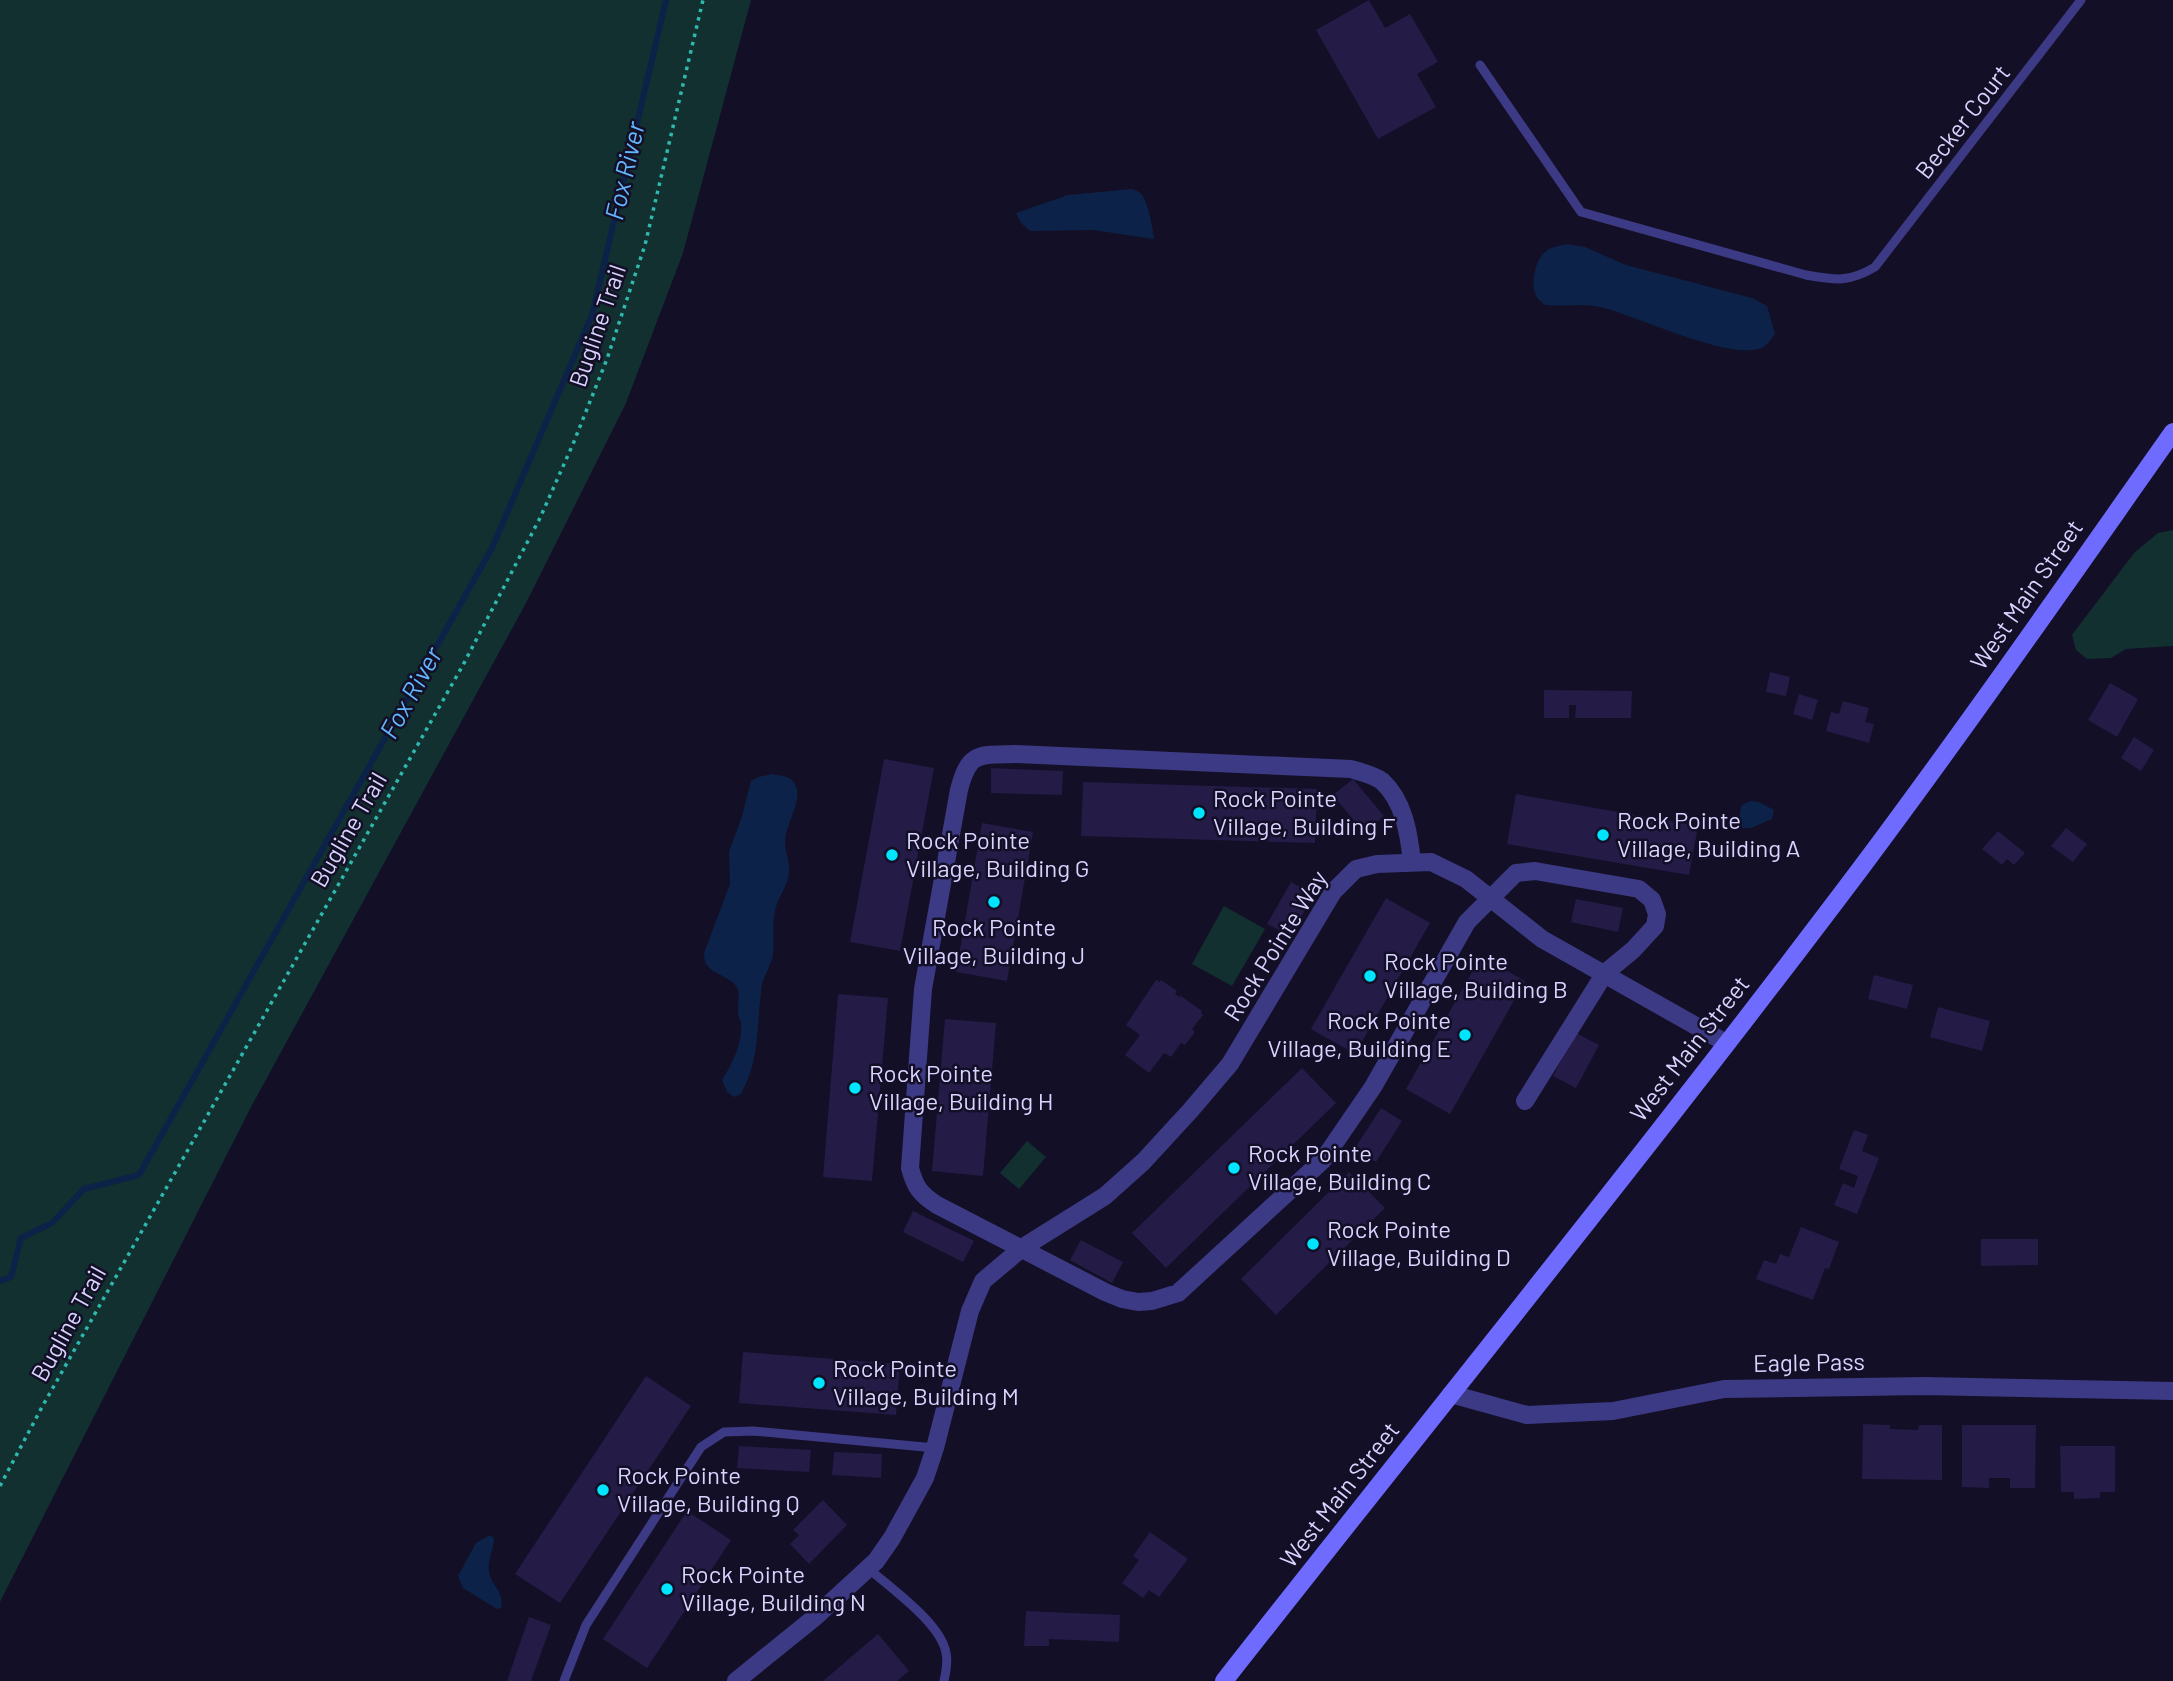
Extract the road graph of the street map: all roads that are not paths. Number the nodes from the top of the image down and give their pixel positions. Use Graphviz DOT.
graph roads {
  1 [pos="2081,0"];
  2 [pos="1480,65"];
  3 [pos="2173,432"];
  4 [pos="1412,862"];
  5 [pos="1490,899"];
  6 [pos="1605,974"];
  7 [pos="1726,1043"];
  8 [pos="1525,1101"];
  9 [pos="1022,1248"];
  10 [pos="2173,1391"];
  11 [pos="1451,1394"];
  12 [pos="935,1448"];
  13 [pos="868,1568"];
  14 [pos="564,1681"];
  15 [pos="736,1681"];
  16 [pos="944,1681"];
  17 [pos="1224,1681"];
  1 -- 2 [label="lane, Becker Court"];
  3 -- 7 [label="main road, West Main Street"];
  4 -- 5 [label="street, Rock Pointe Way"];
  4 -- 9 [label="street, Rock Pointe Way"];
  4 -- 9 [label="street"];
  5 -- 6 [label="street, Rock Pointe Way"];
  5 -- 6 [label="street"];
  5 -- 9 [label="street"];
  6 -- 7 [label="street, Rock Pointe Way"];
  6 -- 8 [label="street"];
  7 -- 11 [label="main road, West Main Street"];
  9 -- 12 [label="street, Rock Pointe Way"];
  10 -- 11 [label="street, Eagle Pass"];
  11 -- 17 [label="main road, West Main Street"];
  12 -- 13 [label="street, Rock Pointe Way"];
  12 -- 14 [label="lane"];
  13 -- 15 [label="street, Rock Pointe Way"];
  13 -- 16 [label="lane"];
}
